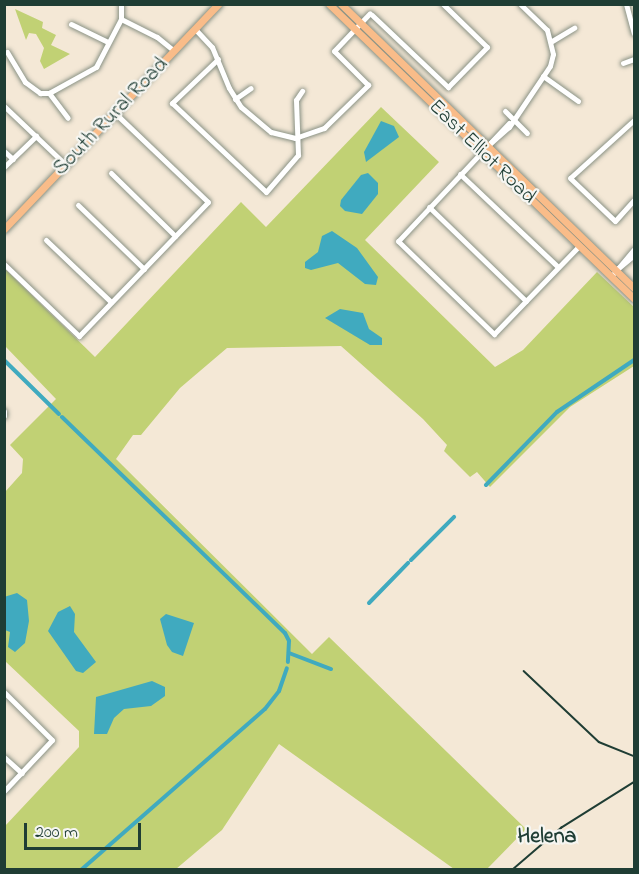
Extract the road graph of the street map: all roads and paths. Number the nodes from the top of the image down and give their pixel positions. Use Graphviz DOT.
graph roads {
  1 [pos="121,4"];
  2 [pos="218,4"];
  3 [pos="328,4"];
  4 [pos="341,4"];
  5 [pos="443,4"];
  6 [pos="626,4"];
  7 [pos="521,5"];
  8 [pos="121,19"];
  9 [pos="71,24"];
  10 [pos="360,24"];
  11 [pos="574,28"];
  12 [pos="195,29"];
  13 [pos="355,30"];
  14 [pos="634,33"];
  15 [pos="552,41"];
  16 [pos="108,42"];
  17 [pos="5,51"];
  18 [pos="174,51"];
  19 [pos="218,59"];
  20 [pos="634,59"];
  21 [pos="623,63"];
  22 [pos="543,76"];
  23 [pos="250,88"];
  24 [pos="302,91"];
  25 [pos="49,93"];
  26 [pos="235,99"];
  27 [pos="578,101"];
  28 [pos="4,106"];
  29 [pos="505,111"];
  30 [pos="116,112"];
  31 [pos="68,117"];
  32 [pos="452,117"];
  33 [pos="634,120"];
  34 [pos="511,121"];
  35 [pos="527,133"];
  36 [pos="36,136"];
  37 [pos="299,137"];
  38 [pos="484,148"];
  39 [pos="4,151"];
  40 [pos="13,159"];
  41 [pos="66,165"];
  42 [pos="4,167"];
  43 [pos="111,173"];
  44 [pos="460,174"];
  45 [pos="634,200"];
  46 [pos="78,205"];
  47 [pos="429,207"];
  48 [pos="4,229"];
  49 [pos="176,236"];
  50 [pos="46,240"];
  51 [pos="579,246"];
  52 [pos="634,249"];
  53 [pos="634,255"];
  54 [pos="4,264"];
  55 [pos="558,267"];
  56 [pos="144,269"];
  57 [pos="616,270"];
  58 [pos="611,276"];
  59 [pos="634,288"];
  60 [pos="634,299"];
  61 [pos="526,301"];
  62 [pos="111,302"];
  63 [pos="4,692"];
  64 [pos="4,756"];
  65 [pos="22,773"];
  66 [pos="4,791"];
  1 -- 8 [label="street"];
  2 -- 12 [label="main road, South Rural Road"];
  3 -- 13 [label="main road, East Elliot Road"];
  4 -- 10 [label="main road, East Elliot Road"];
  5 -- 10 [label="street"];
  6 -- 14 [label="street"];
  7 -- 15 [label="street"];
  8 -- 16 [label="street"];
  8 -- 18 [label="street"];
  9 -- 16 [label="street"];
  10 -- 13 [label="street"];
  10 -- 32 [label="main road, East Elliot Road"];
  11 -- 15 [label="street"];
  12 -- 18 [label="main road, South Rural Road"];
  12 -- 19 [label="street"];
  13 -- 32 [label="main road, East Elliot Road"];
  13 -- 37 [label="street"];
  15 -- 22 [label="street"];
  16 -- 25 [label="street"];
  17 -- 25 [label="street"];
  18 -- 30 [label="main road, South Rural Road"];
  19 -- 26 [label="street"];
  19 -- 37 [label="street"];
  20 -- 21 [label="street"];
  22 -- 27 [label="street"];
  22 -- 34 [label="street"];
  23 -- 26 [label="street"];
  24 -- 37 [label="street"];
  25 -- 31 [label="street"];
  26 -- 37 [label="street"];
  28 -- 36 [label="street"];
  29 -- 34 [label="street"];
  30 -- 41 [label="main road, South Rural Road"];
  30 -- 49 [label="street"];
  32 -- 38 [label="main road, East Elliot Road"];
  33 -- 45 [label="street"];
  34 -- 35 [label="street"];
  34 -- 38 [label="street"];
  36 -- 40 [label="street"];
  36 -- 41 [label="street"];
  38 -- 44 [label="street"];
  38 -- 51 [label="main road, East Elliot Road"];
  38 -- 57 [label="main road, East Elliot Road"];
  39 -- 40 [label="street"];
  40 -- 42 [label="street"];
  41 -- 48 [label="main road, South Rural Road"];
  43 -- 49 [label="street"];
  44 -- 47 [label="street"];
  44 -- 55 [label="street"];
  46 -- 56 [label="street"];
  47 -- 61 [label="street"];
  47 -- 61 [label="street"];
  49 -- 56 [label="street"];
  50 -- 62 [label="street"];
  51 -- 55 [label="street"];
  51 -- 58 [label="main road, East Elliot Road"];
  52 -- 57 [label="street"];
  53 -- 57 [label="street"];
  54 -- 62 [label="street"];
  55 -- 61 [label="street"];
  56 -- 62 [label="street"];
  57 -- 58 [label="street"];
  57 -- 59 [label="main road, East Elliot Road"];
  58 -- 60 [label="main road, East Elliot Road"];
  63 -- 65 [label="street"];
  64 -- 65 [label="street"];
  65 -- 66 [label="street"];
}
